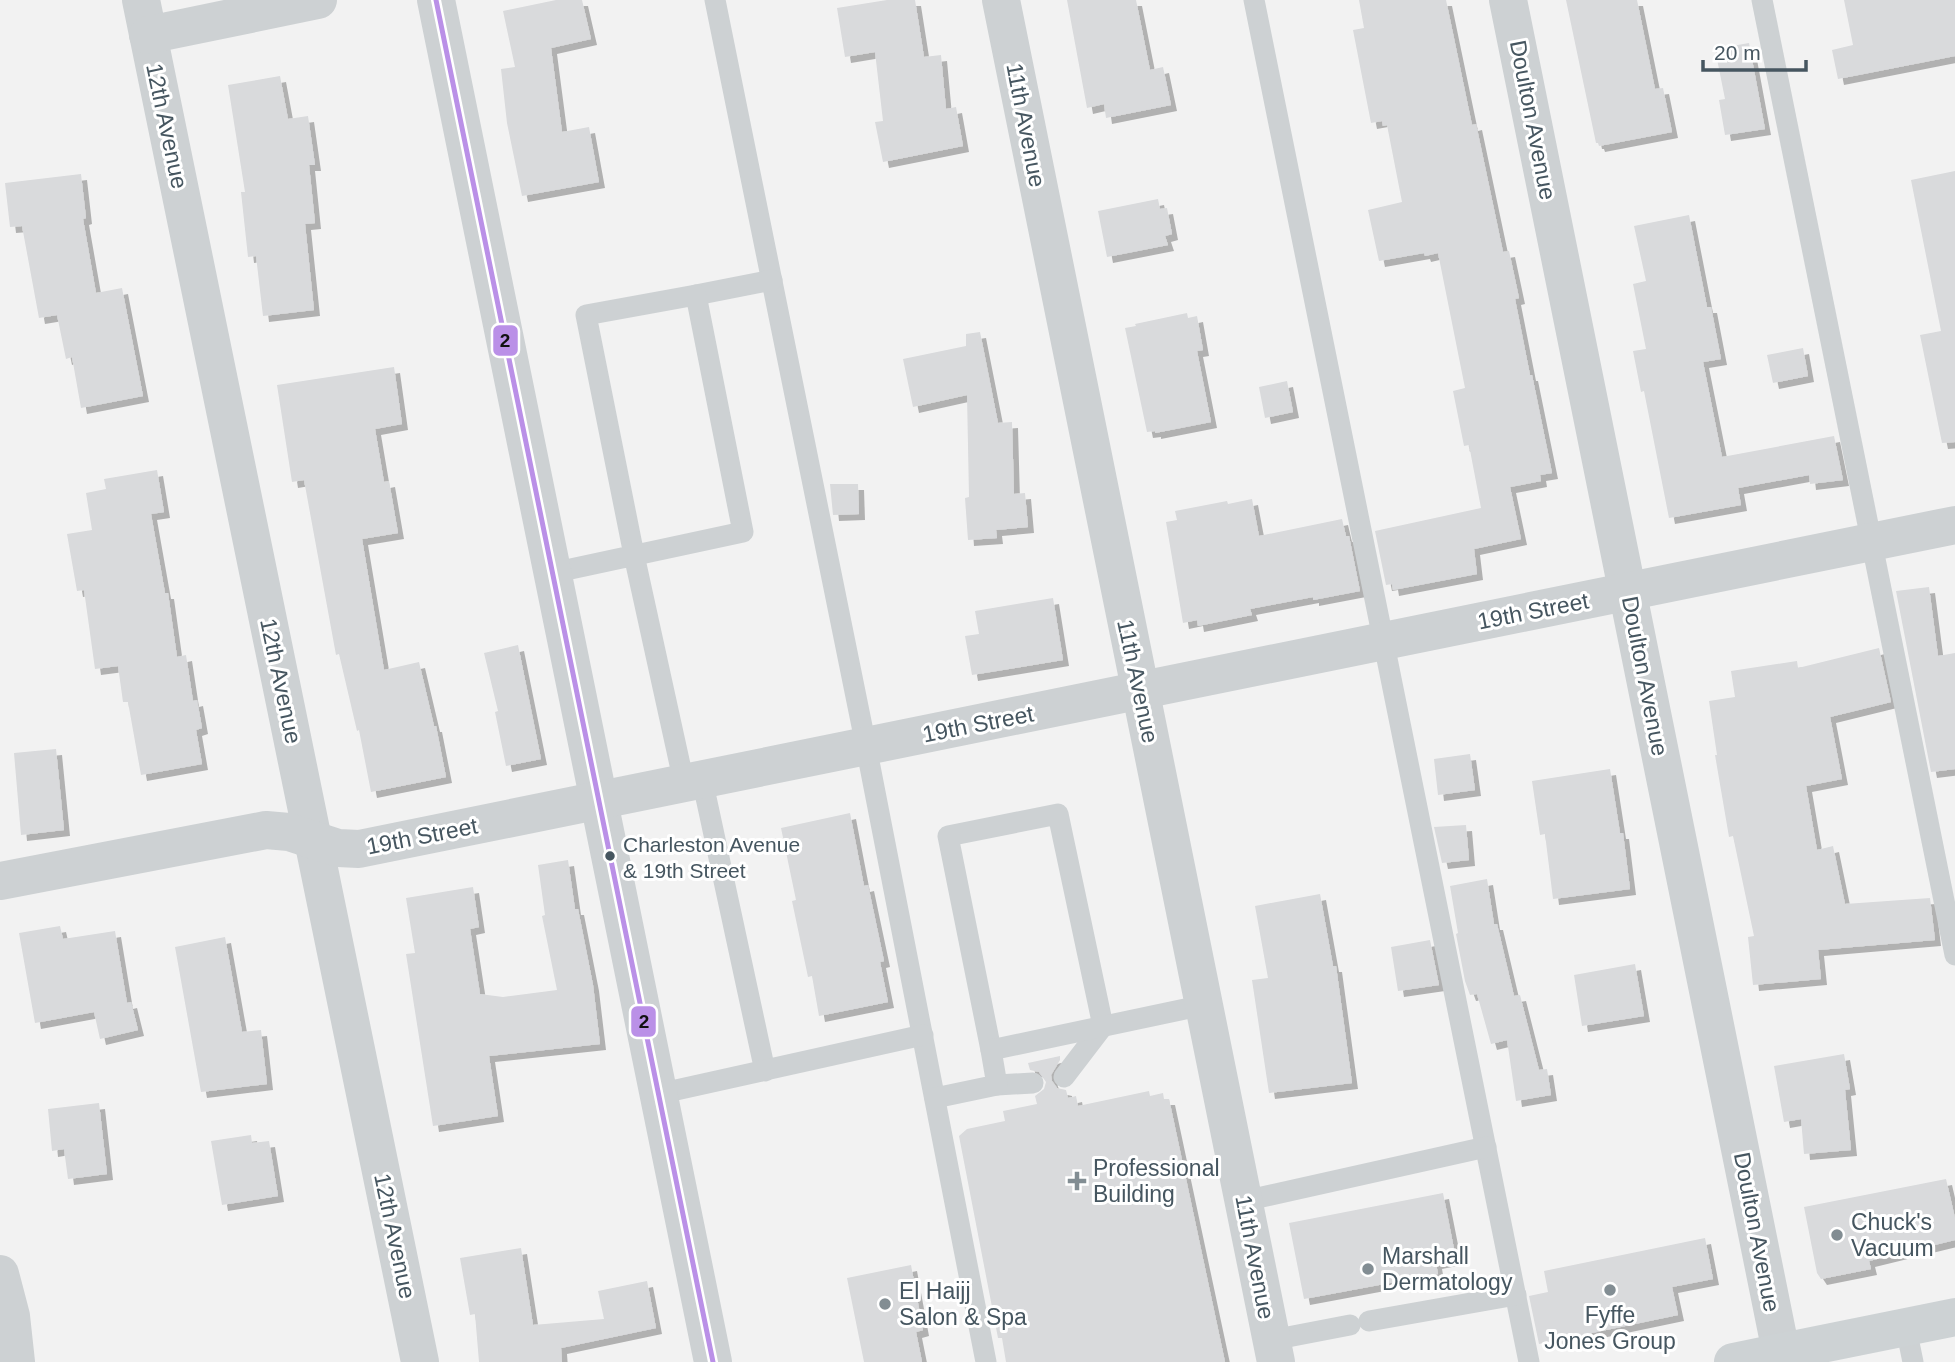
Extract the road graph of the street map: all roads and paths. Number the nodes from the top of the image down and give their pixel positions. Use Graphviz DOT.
graph roads {
  1 [pos="318,0"];
  2 [pos="436,0"];
  3 [pos="715,0"];
  4 [pos="1001,0"];
  5 [pos="1254,0"];
  6 [pos="1508,0"];
  7 [pos="1762,0"];
  8 [pos="144,17"];
  9 [pos="772,280"];
  10 [pos="696,295"];
  11 [pos="1955,525"];
  12 [pos="1872,543"];
  13 [pos="634,555"];
  14 [pos="552,573"];
  15 [pos="1629,593"];
  16 [pos="1385,641"];
  17 [pos="1140,692"];
  18 [pos="866,746"];
  19 [pos="693,781"];
  20 [pos="599,801"];
  21 [pos="314,842"];
  22 [pos="0,881"];
  23 [pos="1955,955"];
  24 [pos="1204,1005"];
  25 [pos="1103,1026"];
  26 [pos="923,1035"];
  27 [pos="990,1050"];
  28 [pos="765,1071"];
  29 [pos="1064,1077"];
  30 [pos="1032,1083"];
  31 [pos="997,1085"];
  32 [pos="658,1094"];
  33 [pos="935,1098"];
  34 [pos="1486,1147"];
  35 [pos="1244,1201"];
  36 [pos="0,1273"];
  37 [pos="1516,1295"];
  38 [pos="1955,1317"];
  39 [pos="1909,1345"];
  40 [pos="1274,1351"];
  41 [pos="1805,1353"];
  42 [pos="16,1362"];
  43 [pos="421,1362"];
  44 [pos="713,1362"];
  45 [pos="986,1362"];
  46 [pos="1529,1362"];
  47 [pos="1733,1362"];
  1 -- 8 [label="street"];
  2 -- 14 [label="street"];
  3 -- 9 [label="lane"];
  4 -- 17 [label="street, 11th Avenue"];
  5 -- 16 [label="lane"];
  6 -- 15 [label="street, Doulton Avenue"];
  7 -- 12 [label="lane"];
  8 -- 21 [label="street, 12th Avenue"];
  9 -- 10 [label="lane"];
  9 -- 18 [label="lane"];
  10 -- 13 [label="lane"];
  10 -- 13 [label="lane"];
  11 -- 12 [label="street, 19th Street"];
  12 -- 15 [label="street, 19th Street"];
  12 -- 23 [label="lane"];
  13 -- 14 [label="lane"];
  13 -- 19 [label="lane"];
  14 -- 20 [label="street"];
  15 -- 16 [label="street, 19th Street"];
  15 -- 41 [label="street, Doulton Avenue"];
  16 -- 17 [label="street, 19th Street"];
  16 -- 34 [label="lane"];
  17 -- 18 [label="street, 19th Street"];
  17 -- 24 [label="street, 11th Avenue"];
  18 -- 19 [label="street, 19th Street"];
  18 -- 26 [label="lane"];
  19 -- 20 [label="street, 19th Street"];
  19 -- 28 [label="lane"];
  20 -- 21 [label="street, 19th Street"];
  20 -- 32 [label="street"];
  21 -- 22 [label="street, 19th Street"];
  21 -- 43 [label="street, 12th Avenue"];
  24 -- 25 [label="lane"];
  24 -- 35 [label="street, 11th Avenue"];
  25 -- 27 [label="lane"];
  25 -- 27 [label="lane"];
  25 -- 29 [label="lane"];
  26 -- 28 [label="lane"];
  26 -- 33 [label="lane"];
  27 -- 31 [label="lane"];
  28 -- 32 [label="lane"];
  30 -- 31 [label="lane"];
  31 -- 33 [label="lane"];
  32 -- 44 [label="street"];
  33 -- 45 [label="lane"];
  34 -- 35 [label="lane"];
  34 -- 37 [label="lane"];
  35 -- 40 [label="street, 11th Avenue"];
  36 -- 42 [label="street"];
  37 -- 40 [label="lane"];
  37 -- 46 [label="lane"];
  38 -- 39 [label="main road"];
  39 -- 41 [label="main road"];
  41 -- 47 [label="main road"];
}
